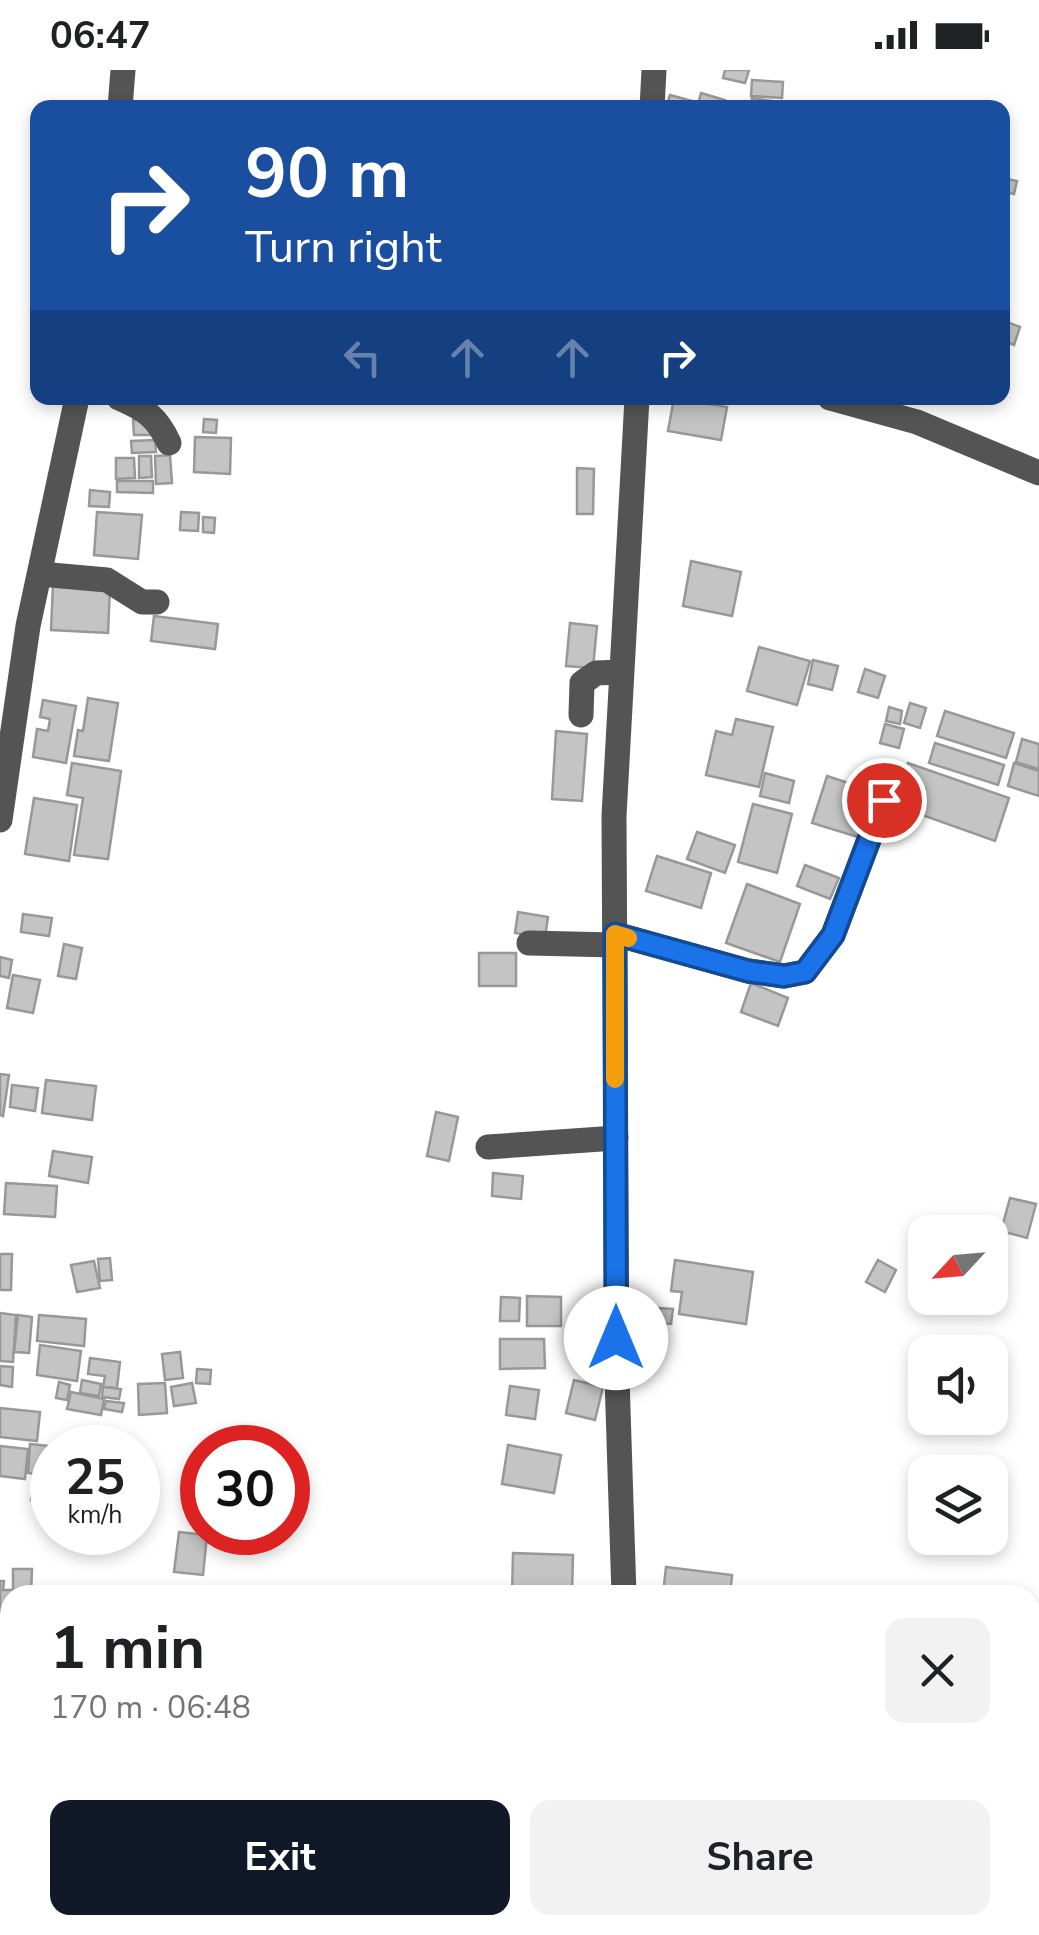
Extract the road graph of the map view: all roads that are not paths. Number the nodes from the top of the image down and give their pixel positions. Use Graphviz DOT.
graph roads {
  1 [pos="123,70"];
  2 [pos="654,70"];
  3 [pos="121,100"];
  4 [pos="652,100"];
  5 [pos="75,405"];
  6 [pos="137,405"];
  7 [pos="636,405"];
  8 [pos="855,405"];
  9 [pos="169,442"];
  10 [pos="1039,473"];
  11 [pos="40,574"];
  12 [pos="157,602"];
  13 [pos="621,672"];
  14 [pos="581,715"];
  15 [pos="884,800"];
  16 [pos="0,820"];
  17 [pos="615,940"];
  18 [pos="529,943"];
  19 [pos="616,1138"];
  20 [pos="488,1147"];
  21 [pos="624,1585"];
  1 -- 3 [label="street"];
  2 -- 4 [label="street"];
  5 -- 11 [label="street"];
  6 -- 9 [label="street"];
  7 -- 13 [label="street"];
  8 -- 10 [label="street"];
  11 -- 12 [label="street"];
  11 -- 16 [label="street"];
  13 -- 14 [label="street"];
  13 -- 17 [label="street"];
  15 -- 17 [label="street"];
  17 -- 18 [label="street"];
  17 -- 19 [label="street"];
  19 -- 20 [label="street"];
  19 -- 21 [label="street"];
}
